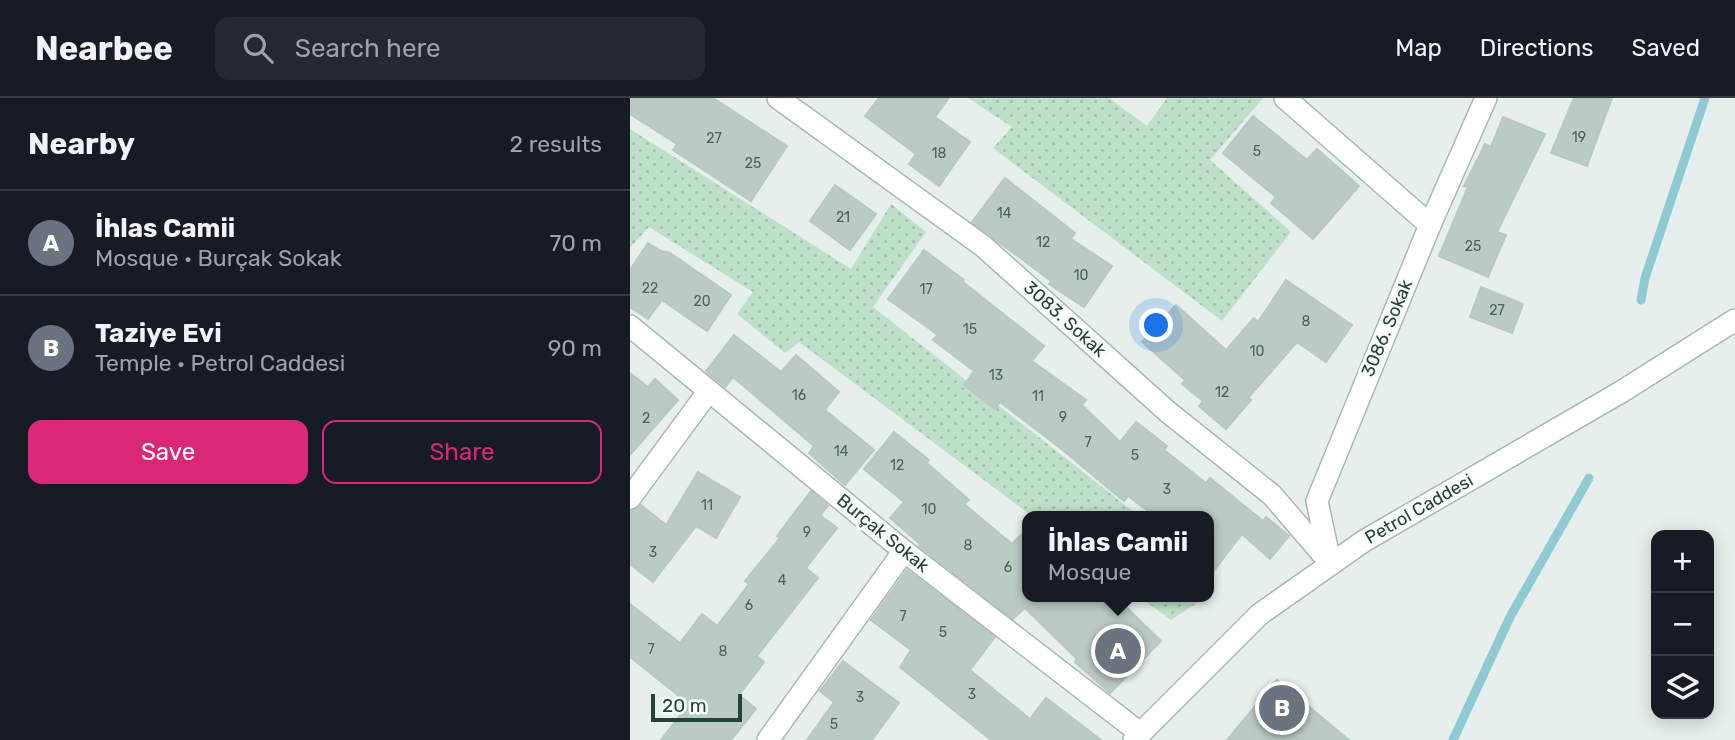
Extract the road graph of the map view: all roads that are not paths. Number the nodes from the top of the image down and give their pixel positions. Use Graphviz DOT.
graph roads {
  1 [pos="778,98"];
  2 [pos="1285,98"];
  3 [pos="1486,98"];
  4 [pos="1430,225"];
  5 [pos="1735,320"];
  6 [pos="630,326"];
  7 [pos="708,392"];
  8 [pos="630,498"];
  9 [pos="904,551"];
  10 [pos="1331,564"];
  11 [pos="1137,736"];
  12 [pos="768,740"];
  1 -- 10 [label="street, 3083. Sokak"];
  2 -- 4 [label="street"];
  3 -- 4 [label="street, 3086. Sokak"];
  4 -- 10 [label="street, 3086. Sokak"];
  5 -- 10 [label="street, Petrol Caddesi"];
  6 -- 7 [label="street, Burçak Sokak"];
  7 -- 8 [label="street"];
  7 -- 9 [label="street, Burçak Sokak"];
  9 -- 11 [label="street, Burçak Sokak"];
  9 -- 12 [label="street"];
  10 -- 11 [label="street, Petrol Caddesi"];
}
